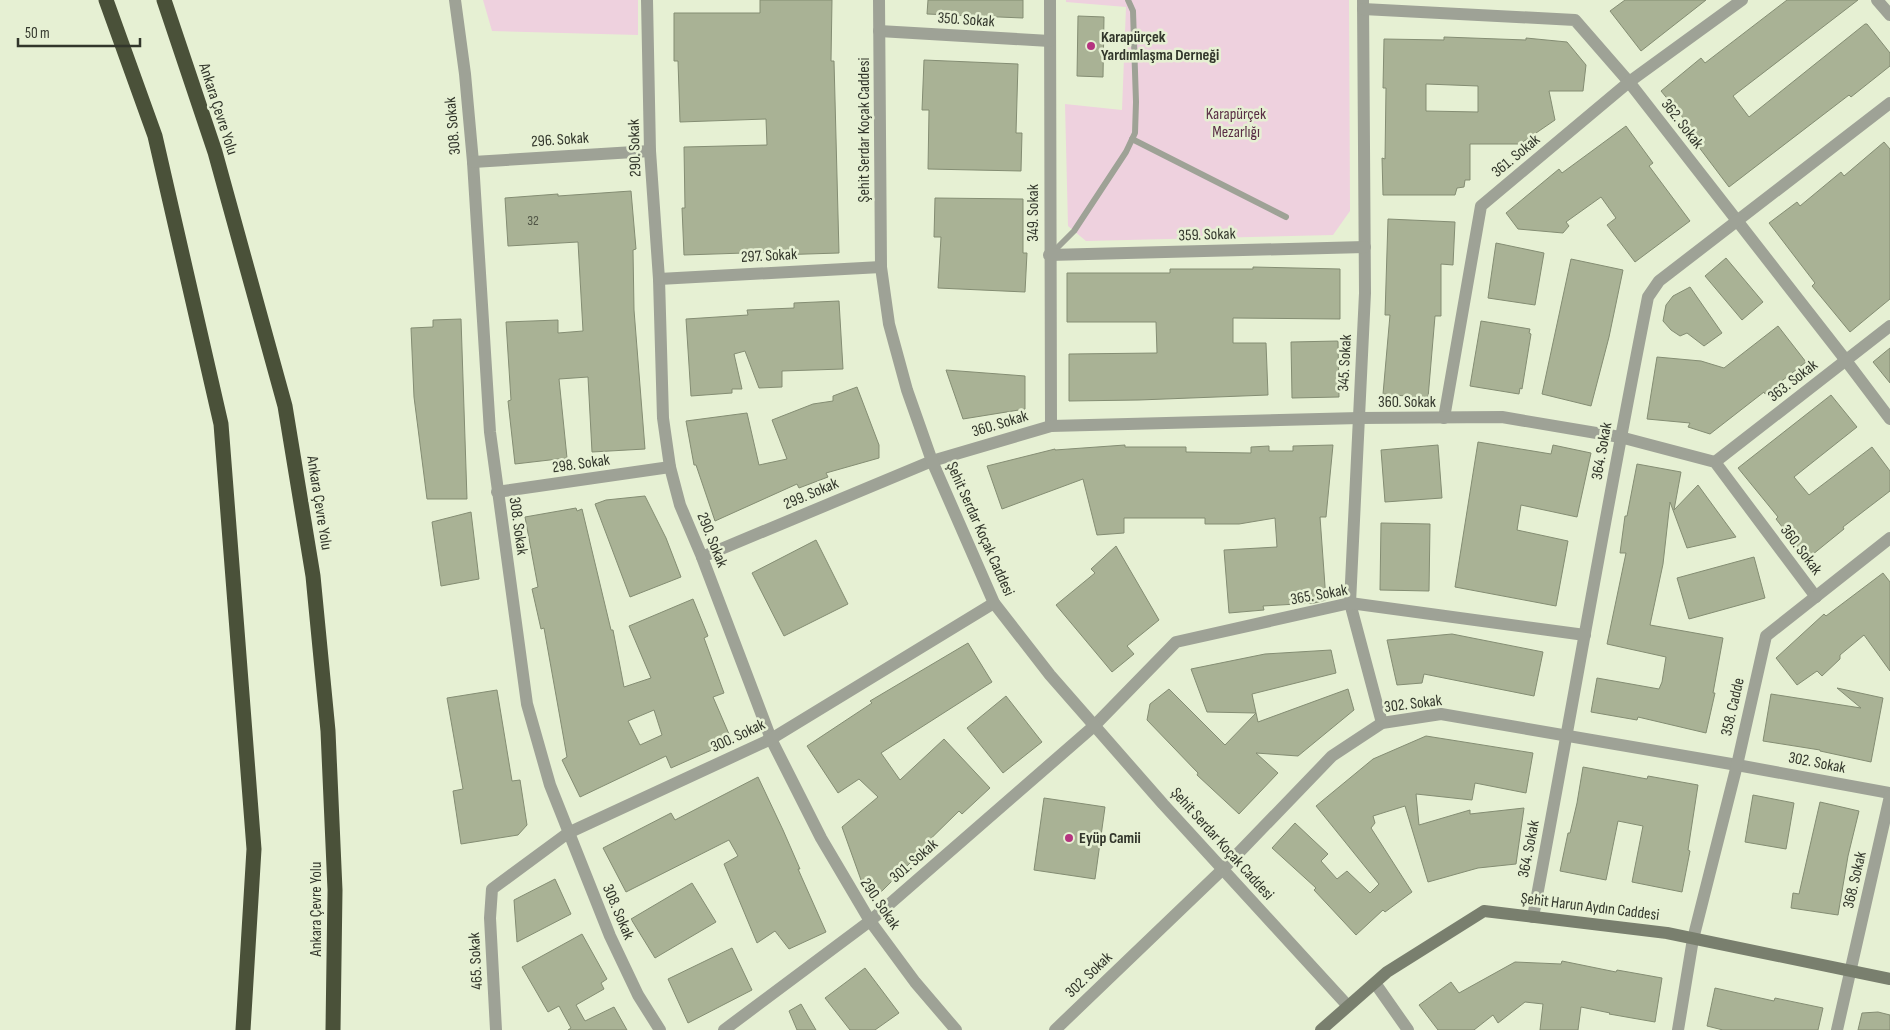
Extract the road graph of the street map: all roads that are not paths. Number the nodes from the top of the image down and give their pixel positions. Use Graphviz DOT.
graph roads {
  1 [pos="106,0"];
  2 [pos="164,0"];
  3 [pos="455,0"];
  4 [pos="647,0"];
  5 [pos="879,0"];
  6 [pos="1050,0"];
  7 [pos="1128,0"];
  8 [pos="1742,0"];
  9 [pos="1877,0"];
  10 [pos="1363,4"];
  11 [pos="1890,15"];
  12 [pos="879,31"];
  13 [pos="1050,41"];
  14 [pos="1629,82"];
  15 [pos="1890,103"];
  16 [pos="1132,139"];
  17 [pos="650,150"];
  18 [pos="472,162"];
  19 [pos="1286,217"];
  20 [pos="1737,221"];
  21 [pos="1365,247"];
  22 [pos="1050,255"];
  23 [pos="881,267"];
  24 [pos="660,279"];
  25 [pos="1890,326"];
  26 [pos="1846,361"];
  27 [pos="1359,418"];
  28 [pos="1444,418"];
  29 [pos="1890,419"];
  30 [pos="1051,426"];
  31 [pos="1620,437"];
  32 [pos="932,461"];
  33 [pos="1714,462"];
  34 [pos="670,467"];
  35 [pos="497,492"];
  36 [pos="1890,538"];
  37 [pos="702,557"];
  38 [pos="1816,597"];
  39 [pos="994,603"];
  40 [pos="1350,603"];
  41 [pos="1585,635"];
  42 [pos="1382,723"];
  43 [pos="1094,726"];
  44 [pos="1567,735"];
  45 [pos="771,739"];
  46 [pos="1737,764"];
  47 [pos="1890,794"];
  48 [pos="568,833"];
  49 [pos="1223,869"];
  50 [pos="492,890"];
  51 [pos="1533,917"];
  52 [pos="870,921"];
  53 [pos="1693,939"];
  54 [pos="1851,971"];
  55 [pos="1890,979"];
  56 [pos="1375,983"];
  57 [pos="1348,1006"];
  58 [pos="243,1030"];
  59 [pos="332,1030"];
  60 [pos="496,1030"];
  61 [pos="660,1030"];
  62 [pos="724,1030"];
  63 [pos="956,1030"];
  64 [pos="1055,1030"];
  65 [pos="1320,1030"];
  66 [pos="1408,1030"];
  67 [pos="1678,1030"];
  68 [pos="1837,1030"];
  1 -- 58 [label="highway"];
  2 -- 59 [label="highway, Ankara Çevre Yolu"];
  3 -- 18 [label="street, 308. Sokak"];
  4 -- 17 [label="street, 290. Sokak"];
  5 -- 12 [label="street, Şehit Serdar Koçak Caddesi"];
  6 -- 13 [label="street, 349. Sokak"];
  7 -- 16 [label="lane"];
  8 -- 14 [label="street, 361. Sokak"];
  9 -- 11 [label="street"];
  10 -- 14 [label="street, 362. Sokak"];
  10 -- 21 [label="street, 345. Sokak"];
  12 -- 13 [label="street, 350. Sokak"];
  12 -- 23 [label="street, Şehit Serdar Koçak Caddesi"];
  13 -- 22 [label="street, 349. Sokak"];
  14 -- 20 [label="street, 362. Sokak"];
  14 -- 28 [label="street, 361. Sokak"];
  15 -- 20 [label="street, 364. Sokak"];
  16 -- 19 [label="lane"];
  16 -- 22 [label="lane"];
  17 -- 18 [label="street, 296. Sokak"];
  17 -- 24 [label="street, 290. Sokak"];
  18 -- 35 [label="street, 308. Sokak"];
  20 -- 26 [label="street, 362. Sokak"];
  20 -- 31 [label="street, 364. Sokak"];
  21 -- 22 [label="street, 359. Sokak"];
  21 -- 27 [label="street, 345. Sokak"];
  22 -- 30 [label="street, 349. Sokak"];
  23 -- 24 [label="street, 297. Sokak"];
  23 -- 32 [label="street, Şehit Serdar Koçak Caddesi"];
  24 -- 34 [label="street, 290. Sokak"];
  25 -- 26 [label="street, 363. Sokak"];
  26 -- 29 [label="street, 362. Sokak"];
  26 -- 33 [label="street, 363. Sokak"];
  27 -- 28 [label="street, 360. Sokak"];
  27 -- 30 [label="street, 360. Sokak"];
  27 -- 40 [label="street, 345. Sokak"];
  28 -- 31 [label="street, 360. Sokak"];
  30 -- 32 [label="street, 360. Sokak"];
  31 -- 33 [label="street, 360. Sokak"];
  31 -- 41 [label="street, 364. Sokak"];
  32 -- 37 [label="street, 299. Sokak"];
  32 -- 39 [label="street, Şehit Serdar Koçak Caddesi"];
  33 -- 38 [label="street, 360. Sokak"];
  34 -- 35 [label="street, 298. Sokak"];
  34 -- 37 [label="street, 290. Sokak"];
  35 -- 48 [label="street, 308. Sokak"];
  36 -- 38 [label="street, 358. Cadde"];
  37 -- 45 [label="street, 290. Sokak"];
  38 -- 46 [label="street, 358. Cadde"];
  39 -- 43 [label="street, Şehit Serdar Koçak Caddesi"];
  39 -- 45 [label="street, 300. Sokak"];
  40 -- 41 [label="street, 365. Sokak"];
  40 -- 42 [label="street, 345. Sokak"];
  40 -- 43 [label="street, 365. Sokak"];
  41 -- 44 [label="street, 364. Sokak"];
  42 -- 44 [label="street, 302. Sokak"];
  42 -- 49 [label="street, 302. Sokak"];
  43 -- 49 [label="street, Şehit Serdar Koçak Caddesi"];
  43 -- 52 [label="street, 301. Sokak"];
  44 -- 46 [label="street, 302. Sokak"];
  44 -- 51 [label="street, 364. Sokak"];
  45 -- 48 [label="street, 300. Sokak"];
  45 -- 52 [label="street, 290. Sokak"];
  46 -- 47 [label="street, 302. Sokak"];
  46 -- 53 [label="street, 358. Cadde"];
  47 -- 54 [label="street, 368. Sokak"];
  48 -- 50 [label="street, 300. Sokak"];
  48 -- 61 [label="street, 308. Sokak"];
  49 -- 57 [label="street, Şehit Serdar Koçak Caddesi"];
  49 -- 64 [label="street, 302. Sokak"];
  50 -- 60 [label="street, 465. Sokak"];
  51 -- 53 [label="main road, Şehit Harun Aydın Caddesi"];
  51 -- 56 [label="main road, Şehit Harun Aydın Caddesi"];
  52 -- 62 [label="street, 301. Sokak"];
  52 -- 63 [label="street, 290. Sokak"];
  53 -- 54 [label="main road, Şehit Harun Aydın Caddesi"];
  53 -- 67 [label="street, 358. Cadde"];
  54 -- 55 [label="main road, Şehit Harun Aydın Caddesi"];
  54 -- 68 [label="street, 368. Sokak"];
  56 -- 57 [label="main road, Şehit Harun Aydın Caddesi"];
  56 -- 66 [label="street"];
  57 -- 65 [label="main road, Şehit Harun Aydın Caddesi"];
}
